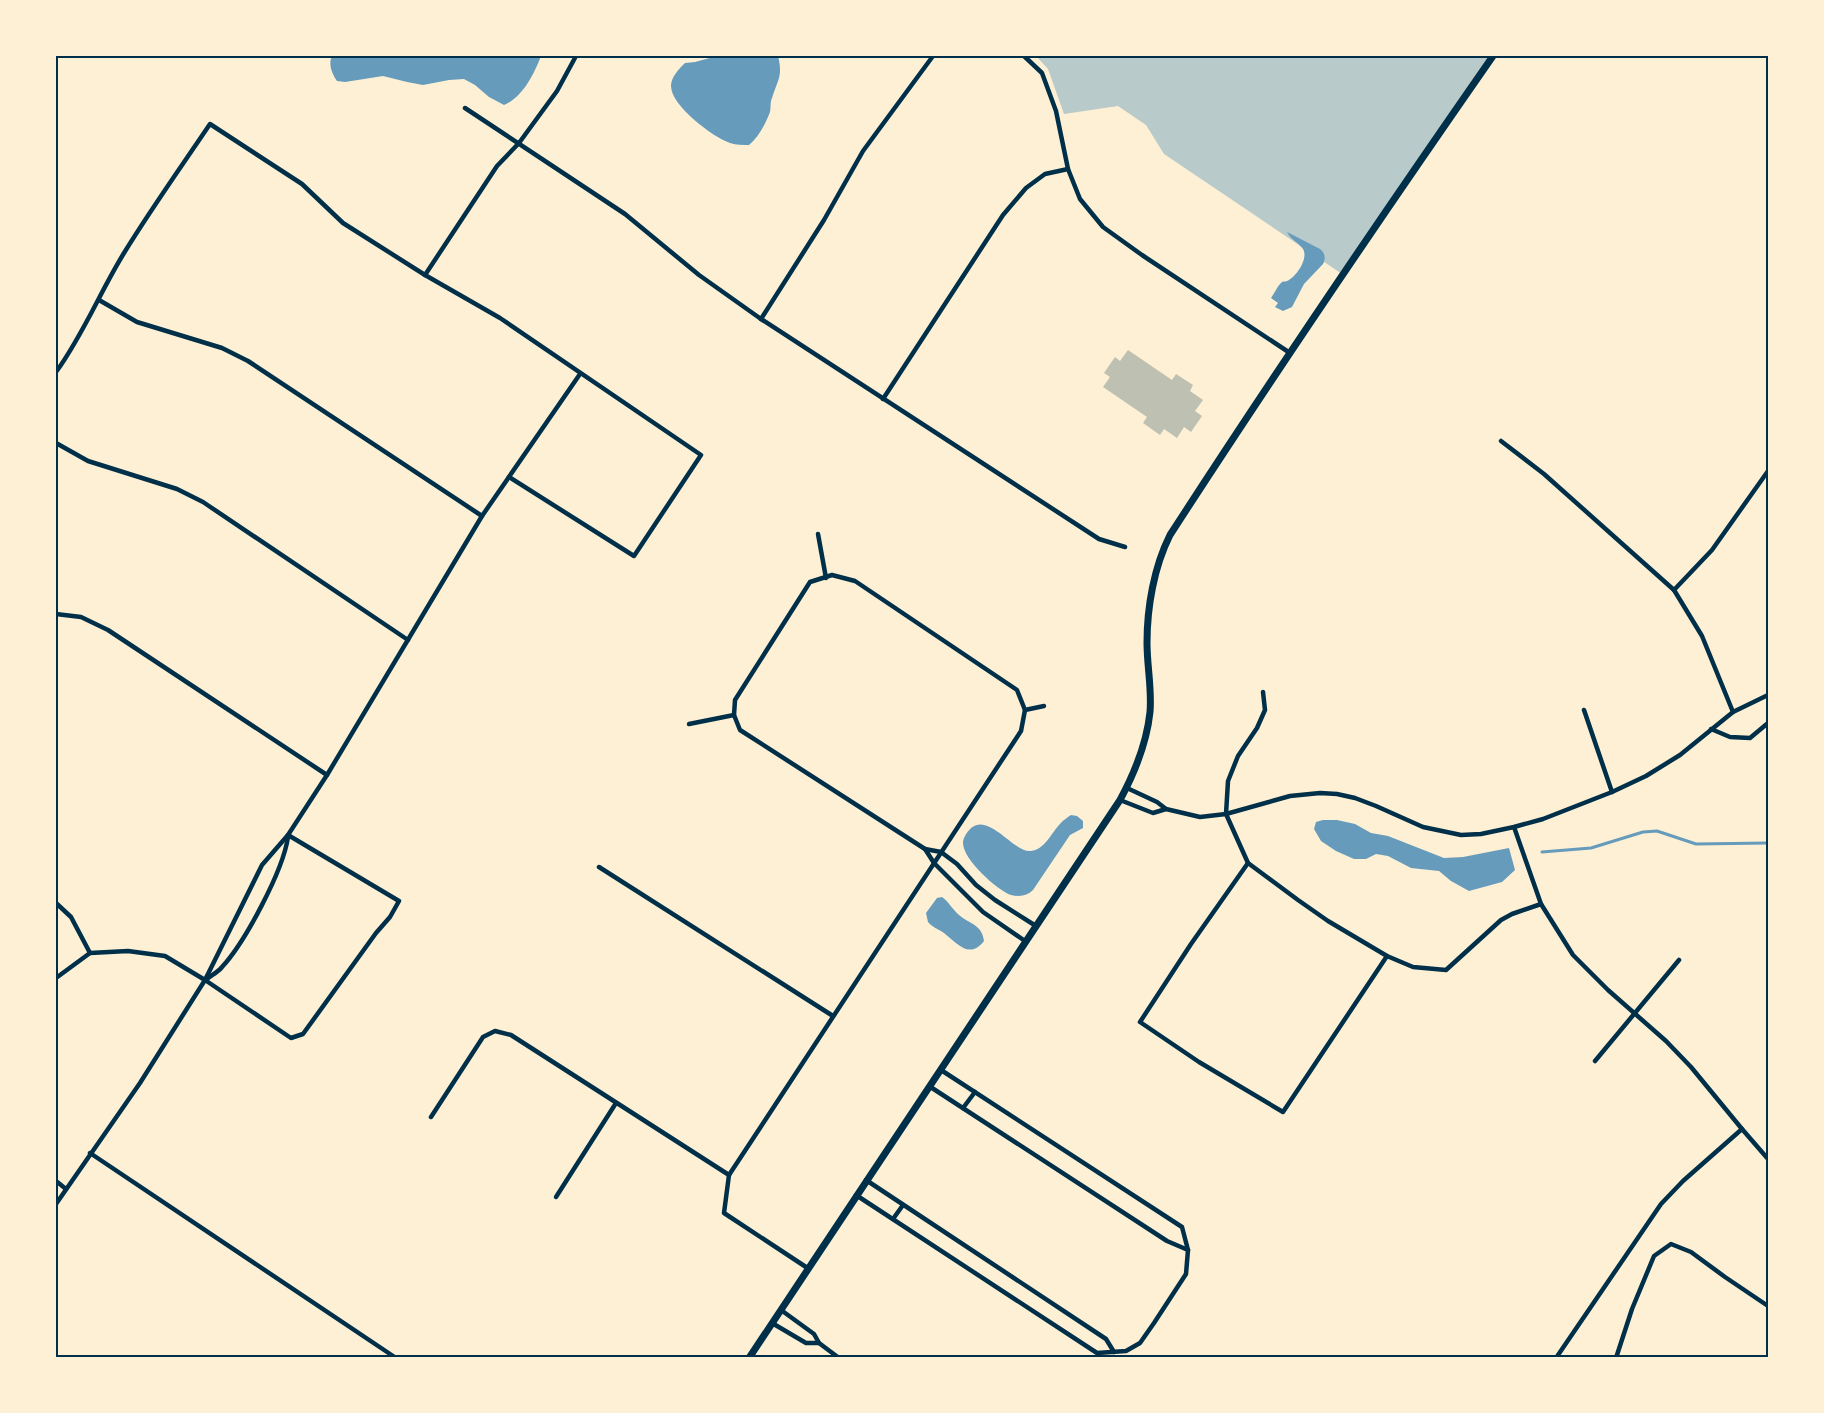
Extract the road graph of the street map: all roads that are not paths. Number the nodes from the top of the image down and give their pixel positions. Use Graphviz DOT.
graph roads {
  1 [pos="576,56"];
  2 [pos="933,56"];
  3 [pos="1024,56"];
  4 [pos="1493,56"];
  5 [pos="465,108"];
  6 [pos="519,143"];
  7 [pos="1068,169"];
  8 [pos="425,275"];
  9 [pos="99,300"];
  10 [pos="761,319"];
  11 [pos="1290,353"];
  12 [pos="56,372"];
  13 [pos="580,374"];
  14 [pos="883,399"];
  15 [pos="1501,441"];
  16 [pos="56,443"];
  17 [pos="1768,471"];
  18 [pos="509,477"];
  19 [pos="482,516"];
  20 [pos="818,534"];
  21 [pos="1125,547"];
  22 [pos="826,578"];
  23 [pos="1674,590"];
  24 [pos="56,614"];
  25 [pos="408,640"];
  26 [pos="1263,692"];
  27 [pos="1768,695"];
  28 [pos="1044,706"];
  29 [pos="1024,710"];
  30 [pos="1584,710"];
  31 [pos="1733,712"];
  32 [pos="735,715"];
  33 [pos="1768,723"];
  34 [pos="689,724"];
  35 [pos="1711,729"];
  36 [pos="327,775"];
  37 [pos="1127,788"];
  38 [pos="1612,792"];
  39 [pos="1120,800"];
  40 [pos="1166,809"];
  41 [pos="1226,814"];
  42 [pos="1514,827"];
  43 [pos="288,835"];
  44 [pos="925,849"];
  45 [pos="941,852"];
  46 [pos="1248,862"];
  47 [pos="934,863"];
  48 [pos="599,867"];
  49 [pos="56,903"];
  50 [pos="1541,904"];
  51 [pos="1036,926"];
  52 [pos="1025,942"];
  53 [pos="90,953"];
  54 [pos="1387,956"];
  55 [pos="1679,960"];
  56 [pos="56,978"];
  57 [pos="205,981"];
  58 [pos="1634,1015"];
  59 [pos="833,1016"];
  60 [pos="1595,1061"];
  61 [pos="941,1070"];
  62 [pos="929,1086"];
  63 [pos="975,1092"];
  64 [pos="615,1103"];
  65 [pos="963,1108"];
  66 [pos="431,1118"];
  67 [pos="1742,1129"];
  68 [pos="90,1153"];
  69 [pos="1768,1159"];
  70 [pos="729,1175"];
  71 [pos="866,1180"];
  72 [pos="56,1181"];
  73 [pos="66,1188"];
  74 [pos="856,1195"];
  75 [pos="556,1197"];
  76 [pos="56,1204"];
  77 [pos="903,1205"];
  78 [pos="894,1219"];
  79 [pos="1188,1250"];
  80 [pos="809,1269"];
  81 [pos="1768,1306"];
  82 [pos="781,1310"];
  83 [pos="772,1323"];
  84 [pos="819,1343"];
  85 [pos="1114,1352"];
  86 [pos="396,1358"];
  87 [pos="749,1358"];
  88 [pos="838,1358"];
  89 [pos="1556,1358"];
  90 [pos="1616,1358"];
  1 -- 6 [label="street"];
  2 -- 10 [label="street"];
  3 -- 7 [label="street"];
  4 -- 11 [label="main road"];
  5 -- 6 [label="street"];
  6 -- 8 [label="street"];
  6 -- 10 [label="street"];
  7 -- 11 [label="street"];
  7 -- 14 [label="street"];
  8 -- 9 [label="street"];
  8 -- 13 [label="street"];
  9 -- 12 [label="street"];
  9 -- 19 [label="street"];
  10 -- 14 [label="street"];
  11 -- 37 [label="main road"];
  13 -- 18 [label="street"];
  13 -- 18 [label="street"];
  14 -- 21 [label="street"];
  15 -- 23 [label="street"];
  16 -- 25 [label="street"];
  17 -- 23 [label="street"];
  18 -- 19 [label="street"];
  19 -- 25 [label="street"];
  20 -- 22 [label="street"];
  22 -- 29 [label="street"];
  22 -- 32 [label="street"];
  23 -- 31 [label="street"];
  24 -- 36 [label="street"];
  25 -- 36 [label="street"];
  26 -- 41 [label="street"];
  27 -- 31 [label="street"];
  28 -- 29 [label="street"];
  29 -- 45 [label="street"];
  30 -- 38 [label="street"];
  31 -- 35 [label="street"];
  32 -- 34 [label="street"];
  32 -- 44 [label="street"];
  33 -- 35 [label="street"];
  35 -- 38 [label="street"];
  36 -- 43 [label="street"];
  37 -- 39 [label="main road"];
  37 -- 40 [label="street"];
  38 -- 42 [label="street"];
  39 -- 40 [label="street"];
  39 -- 51 [label="main road"];
  40 -- 41 [label="street"];
  41 -- 42 [label="street"];
  41 -- 46 [label="street"];
  42 -- 50 [label="street"];
  43 -- 57 [label="street"];
  43 -- 57 [label="street"];
  43 -- 57 [label="street"];
  44 -- 45 [label="street"];
  44 -- 47 [label="street"];
  45 -- 47 [label="street"];
  45 -- 51 [label="street"];
  46 -- 54 [label="street"];
  46 -- 54 [label="street"];
  47 -- 52 [label="street"];
  47 -- 59 [label="street"];
  48 -- 59 [label="street"];
  49 -- 53 [label="street"];
  50 -- 54 [label="street"];
  50 -- 58 [label="street"];
  51 -- 52 [label="main road"];
  52 -- 61 [label="main road"];
  53 -- 56 [label="street"];
  53 -- 57 [label="street"];
  55 -- 58 [label="street"];
  57 -- 68 [label="street"];
  58 -- 60 [label="street"];
  58 -- 67 [label="street"];
  59 -- 70 [label="street"];
  61 -- 62 [label="main road"];
  61 -- 63 [label="street"];
  62 -- 65 [label="street"];
  62 -- 71 [label="main road"];
  63 -- 65 [label="street"];
  63 -- 79 [label="street"];
  64 -- 66 [label="street"];
  64 -- 70 [label="street"];
  64 -- 75 [label="street"];
  65 -- 79 [label="street"];
  67 -- 69 [label="street"];
  67 -- 89 [label="street"];
  68 -- 73 [label="street"];
  68 -- 86 [label="street"];
  70 -- 80 [label="street"];
  71 -- 74 [label="main road"];
  71 -- 77 [label="street"];
  72 -- 73 [label="street"];
  73 -- 76 [label="street"];
  74 -- 78 [label="street"];
  74 -- 80 [label="main road"];
  77 -- 78 [label="street"];
  77 -- 85 [label="street"];
  78 -- 85 [label="street"];
  79 -- 85 [label="street"];
  80 -- 82 [label="main road"];
  81 -- 90 [label="street"];
  82 -- 83 [label="main road"];
  82 -- 84 [label="street"];
  83 -- 84 [label="street"];
  83 -- 87 [label="main road"];
  84 -- 88 [label="street"];
}
